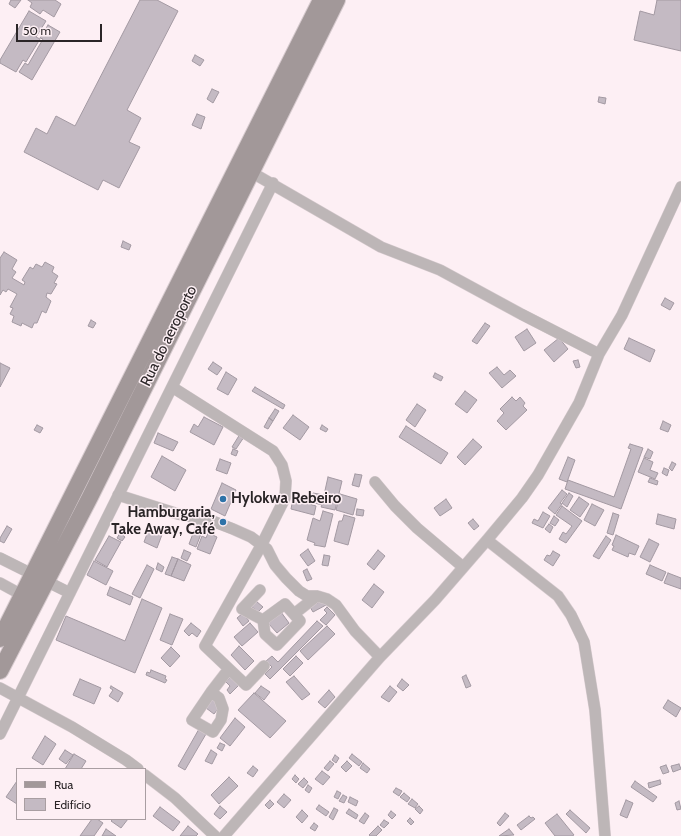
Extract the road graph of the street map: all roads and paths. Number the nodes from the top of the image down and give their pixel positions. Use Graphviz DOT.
graph roads {
  1 [pos="320,0"];
  2 [pos="337,0"];
  3 [pos="251,172"];
  4 [pos="272,183"];
  5 [pos="681,187"];
  6 [pos="599,354"];
  7 [pos="172,387"];
  8 [pos="375,482"];
  9 [pos="118,495"];
  10 [pos="487,540"];
  11 [pos="262,544"];
  12 [pos="0,558"];
  13 [pos="463,567"];
  14 [pos="39,578"];
  15 [pos="0,583"];
  16 [pos="260,590"];
  17 [pos="70,594"];
  18 [pos="22,595"];
  19 [pos="317,596"];
  20 [pos="294,614"];
  21 [pos="263,620"];
  22 [pos="0,639"];
  23 [pos="380,657"];
  24 [pos="264,666"];
  25 [pos="228,670"];
  26 [pos="0,671"];
  27 [pos="0,688"];
  28 [pos="211,692"];
  29 [pos="18,698"];
  30 [pos="0,734"];
  31 [pos="137,768"];
  32 [pos="146,776"];
  33 [pos="216,836"];
  34 [pos="224,836"];
  35 [pos="605,836"];
  1 -- 14 [label="main road, Rua do aeroporto"];
  2 -- 3 [label="main road, Rua do aeroporto"];
  3 -- 4 [label="street"];
  3 -- 14 [label="main road, Rua do aeroporto"];
  4 -- 6 [label="street"];
  4 -- 7 [label="street"];
  5 -- 6 [label="street"];
  6 -- 10 [label="street"];
  7 -- 9 [label="street"];
  7 -- 11 [label="street"];
  8 -- 13 [label="street"];
  9 -- 11 [label="street"];
  9 -- 17 [label="street"];
  10 -- 13 [label="street"];
  10 -- 35 [label="street"];
  11 -- 19 [label="street"];
  11 -- 25 [label="street"];
  12 -- 14 [label="street"];
  13 -- 23 [label="street"];
  14 -- 17 [label="street"];
  14 -- 18 [label="main road, Rua do aeroporto"];
  14 -- 26 [label="main road, Rua do aeroporto"];
  15 -- 18 [label="street"];
  16 -- 21 [label="street"];
  17 -- 29 [label="street"];
  18 -- 22 [label="main road, Rua do aeroporto"];
  19 -- 20 [label="street"];
  19 -- 23 [label="street"];
  20 -- 21 [label="street"];
  20 -- 21 [label="street"];
  23 -- 34 [label="street"];
  24 -- 25 [label="street"];
  25 -- 28 [label="street"];
  27 -- 29 [label="street"];
  29 -- 30 [label="street"];
  29 -- 31 [label="street"];
  32 -- 33 [label="street"];
}
